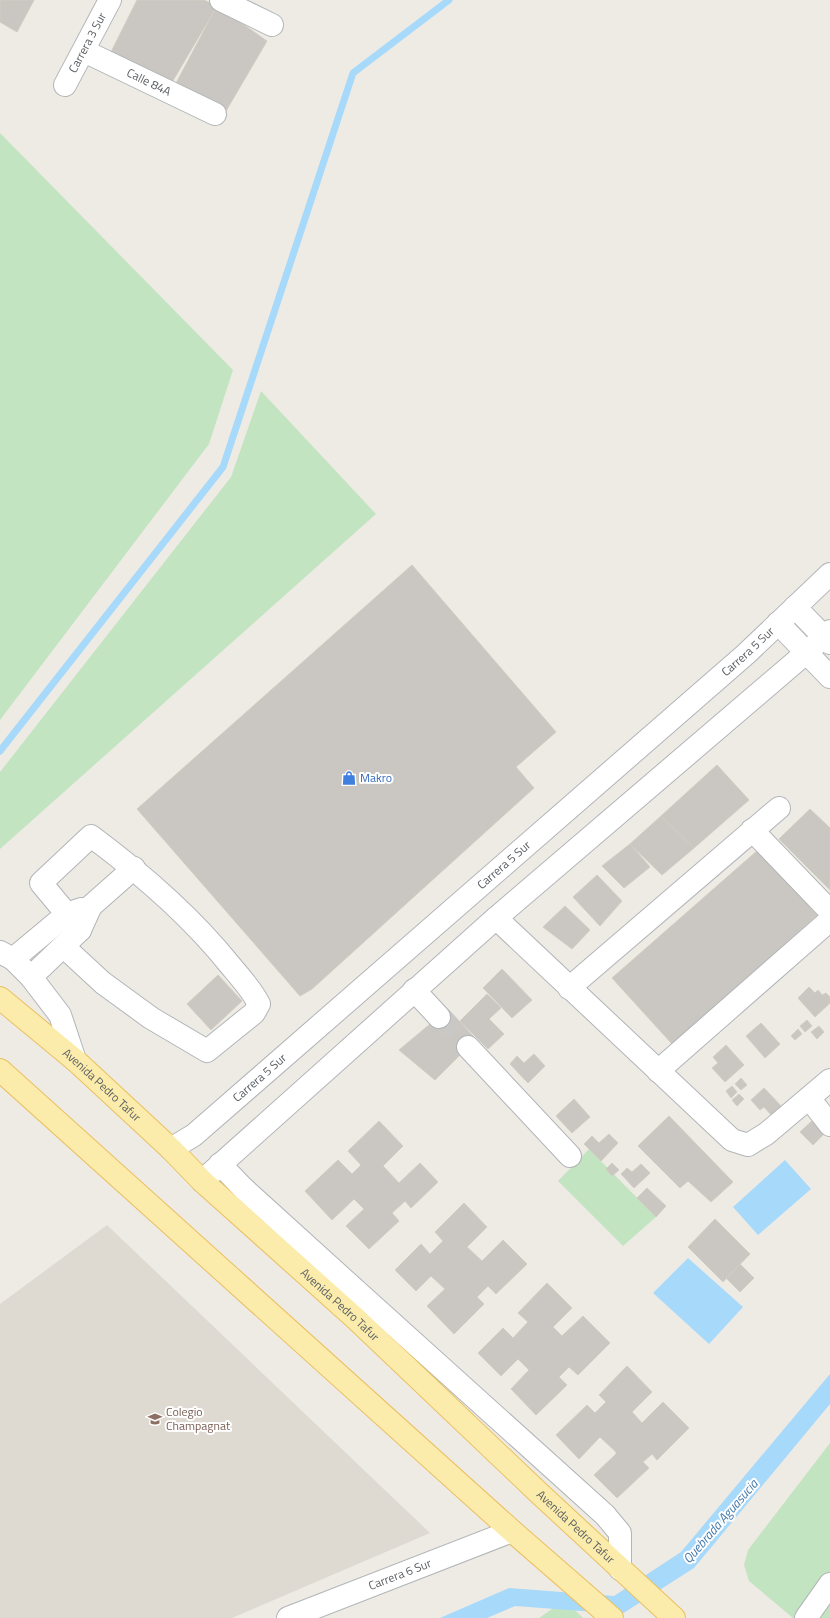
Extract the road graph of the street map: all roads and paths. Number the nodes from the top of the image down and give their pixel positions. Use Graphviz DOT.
graph roads {
  1 [pos="221,0"];
  2 [pos="108,1"];
  3 [pos="272,25"];
  4 [pos="84,51"];
  5 [pos="65,86"];
  6 [pos="214,114"];
  7 [pos="830,574"];
  8 [pos="795,607"];
  9 [pos="778,623"];
  10 [pos="828,637"];
  11 [pos="807,652"];
  12 [pos="830,677"];
  13 [pos="779,808"];
  14 [pos="752,830"];
  15 [pos="134,868"];
  16 [pos="91,906"];
  17 [pos="830,911"];
  18 [pos="67,914"];
  19 [pos="496,918"];
  20 [pos="830,920"];
  21 [pos="80,930"];
  22 [pos="64,947"];
  23 [pos="6,955"];
  24 [pos="31,977"];
  25 [pos="569,988"];
  26 [pos="414,990"];
  27 [pos="0,998"];
  28 [pos="439,1017"];
  29 [pos="468,1047"];
  30 [pos="75,1060"];
  31 [pos="0,1070"];
  32 [pos="658,1071"];
  33 [pos="830,1080"];
  34 [pos="809,1098"];
  35 [pos="830,1125"];
  36 [pos="171,1149"];
  37 [pos="570,1156"];
  38 [pos="220,1164"];
  39 [pos="202,1180"];
  40 [pos="361,1310"];
  41 [pos="512,1531"];
  42 [pos="620,1569"];
  43 [pos="830,1584"];
  44 [pos="670,1614"];
  45 [pos="288,1618"];
  46 [pos="612,1618"];
  47 [pos="806,1618"];
  1 -- 3 [label="street"];
  2 -- 4 [label="street, Carrera 3 Sur"];
  4 -- 5 [label="street, Carrera 3 Sur"];
  4 -- 6 [label="street, Calle 84A"];
  7 -- 8 [label="street, Carrera 5 Sur"];
  8 -- 9 [label="street, Carrera 5 Sur"];
  8 -- 10 [label="street"];
  9 -- 11 [label="street"];
  9 -- 36 [label="street, Carrera 5 Sur"];
  10 -- 11 [label="street"];
  11 -- 12 [label="street"];
  11 -- 19 [label="street"];
  13 -- 14 [label="street"];
  14 -- 17 [label="street"];
  14 -- 25 [label="street"];
  15 -- 16 [label="street"];
  15 -- 18 [label="street"];
  15 -- 22 [label="street"];
  16 -- 18 [label="street"];
  16 -- 21 [label="street"];
  18 -- 21 [label="street"];
  18 -- 23 [label="street"];
  19 -- 25 [label="street"];
  19 -- 26 [label="street"];
  20 -- 32 [label="street"];
  21 -- 22 [label="street"];
  22 -- 24 [label="street"];
  23 -- 24 [label="street"];
  24 -- 30 [label="street"];
  25 -- 32 [label="street"];
  26 -- 28 [label="street"];
  26 -- 38 [label="street"];
  27 -- 30 [label="main road, Avenida Pedro Tafur"];
  29 -- 37 [label="street"];
  30 -- 36 [label="main road, Avenida Pedro Tafur"];
  31 -- 41 [label="main road"];
  32 -- 34 [label="street"];
  33 -- 34 [label="street"];
  34 -- 35 [label="street"];
  36 -- 39 [label="main road, Avenida Pedro Tafur"];
  38 -- 39 [label="street"];
  38 -- 40 [label="street"];
  39 -- 40 [label="main road, Avenida Pedro Tafur"];
  40 -- 42 [label="main road, Avenida Pedro Tafur"];
  40 -- 42 [label="street"];
  41 -- 45 [label="street, Carrera 6 Sur"];
  41 -- 46 [label="main road"];
  42 -- 44 [label="main road, Avenida Pedro Tafur"];
  43 -- 47 [label="street"];
}
